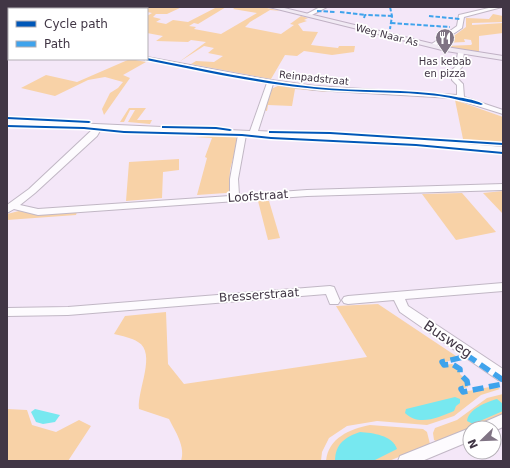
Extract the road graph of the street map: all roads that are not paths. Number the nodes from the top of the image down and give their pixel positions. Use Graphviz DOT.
graph roads {
  1 [pos="272,7"];
  2 [pos="324,7"];
  3 [pos="499,7"];
  4 [pos="308,15"];
  5 [pos="432,46"];
  6 [pos="461,52"];
  7 [pos="503,58"];
  8 [pos="148,59"];
  9 [pos="271,82"];
  10 [pos="461,98"];
  11 [pos="503,112"];
  12 [pos="7,122"];
  13 [pos="99,126"];
  14 [pos="242,133"];
  15 [pos="253,134"];
  16 [pos="503,149"];
  17 [pos="503,187"];
  18 [pos="235,198"];
  19 [pos="10,208"];
  20 [pos="503,287"];
  21 [pos="398,297"];
  22 [pos="348,300"];
  23 [pos="334,301"];
  24 [pos="7,312"];
  25 [pos="503,376"];
  26 [pos="462,437"];
  27 [pos="405,461"];
  1 -- 4 [label="main road, Weg Naar As"];
  2 -- 4 [label="street"];
  3 -- 5 [label="street"];
  4 -- 5 [label="main road, Weg Naar As"];
  5 -- 6 [label="main road, Weg Naar As"];
  6 -- 7 [label="main road, Weg Naar As"];
  6 -- 10 [label="street"];
  8 -- 9 [label="street, Reinpadstraat"];
  9 -- 10 [label="street, Reinpadstraat"];
  9 -- 15 [label="street"];
  10 -- 11 [label="street, Reinpadstraat"];
  12 -- 13 [label="street"];
  13 -- 14 [label="street"];
  13 -- 19 [label="street"];
  14 -- 15 [label="street"];
  14 -- 18 [label="street"];
  15 -- 16 [label="street"];
  17 -- 18 [label="street, Loofstraat"];
  18 -- 19 [label="street, Loofstraat"];
  20 -- 21 [label="street"];
  21 -- 22 [label="street"];
  21 -- 25 [label="street, Busweg"];
  23 -- 24 [label="street, Bresserstraat"];
  26 -- 27 [label="street"];
}
